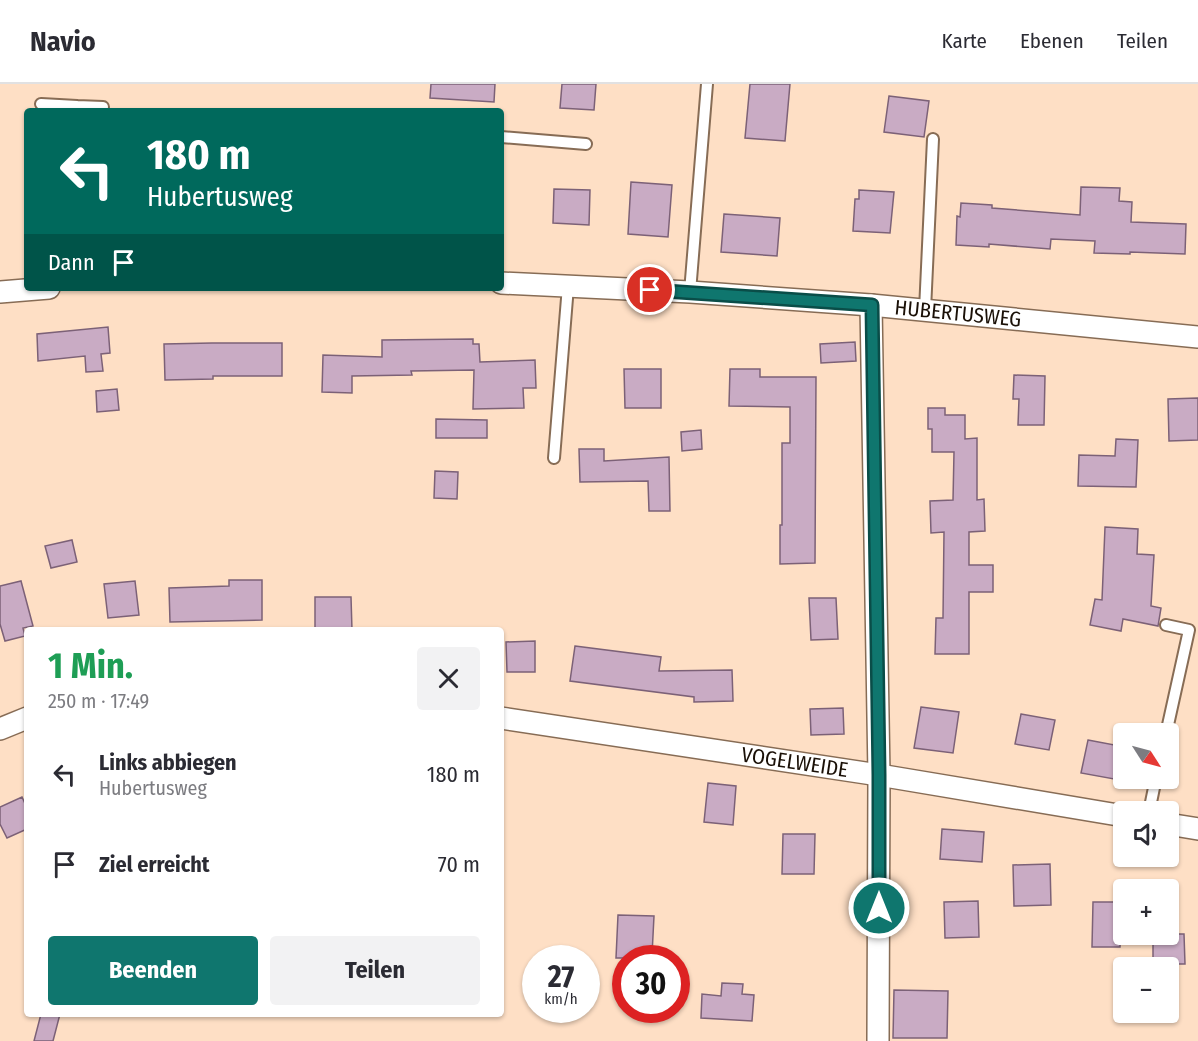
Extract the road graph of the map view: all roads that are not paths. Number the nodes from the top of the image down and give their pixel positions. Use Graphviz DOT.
graph roads {
  1 [pos="707,84"];
  2 [pos="41,104"];
  3 [pos="103,107"];
  4 [pos="77,108"];
  5 [pos="504,137"];
  6 [pos="933,139"];
  7 [pos="586,144"];
  8 [pos="504,283"];
  9 [pos="568,286"];
  10 [pos="24,290"];
  11 [pos="0,292"];
  12 [pos="690,292"];
  13 [pos="872,305"];
  14 [pos="925,310"];
  15 [pos="1198,337"];
  16 [pos="554,458"];
  17 [pos="1167,625"];
  18 [pos="504,717"];
  19 [pos="24,719"];
  20 [pos="1169,723"];
  21 [pos="0,729"];
  22 [pos="879,775"];
  23 [pos="1113,814"];
  24 [pos="1179,826"];
  25 [pos="1198,829"];
  26 [pos="878,1041"];
  1 -- 12 [label="lane"];
  2 -- 4 [label="lane"];
  3 -- 4 [label="lane"];
  5 -- 7 [label="lane"];
  6 -- 14 [label="lane"];
  8 -- 9 [label="street, HUBERTUSWEG"];
  9 -- 12 [label="street, HUBERTUSWEG"];
  9 -- 16 [label="lane"];
  10 -- 11 [label="street"];
  12 -- 13 [label="street, HUBERTUSWEG"];
  13 -- 14 [label="street, HUBERTUSWEG"];
  13 -- 22 [label="street"];
  14 -- 15 [label="street, HUBERTUSWEG"];
  17 -- 20 [label="lane"];
  18 -- 22 [label="street, VOGELWEIDE"];
  19 -- 21 [label="street"];
  22 -- 23 [label="street, VOGELWEIDE"];
  22 -- 26 [label="street"];
  24 -- 25 [label="street"];
}
